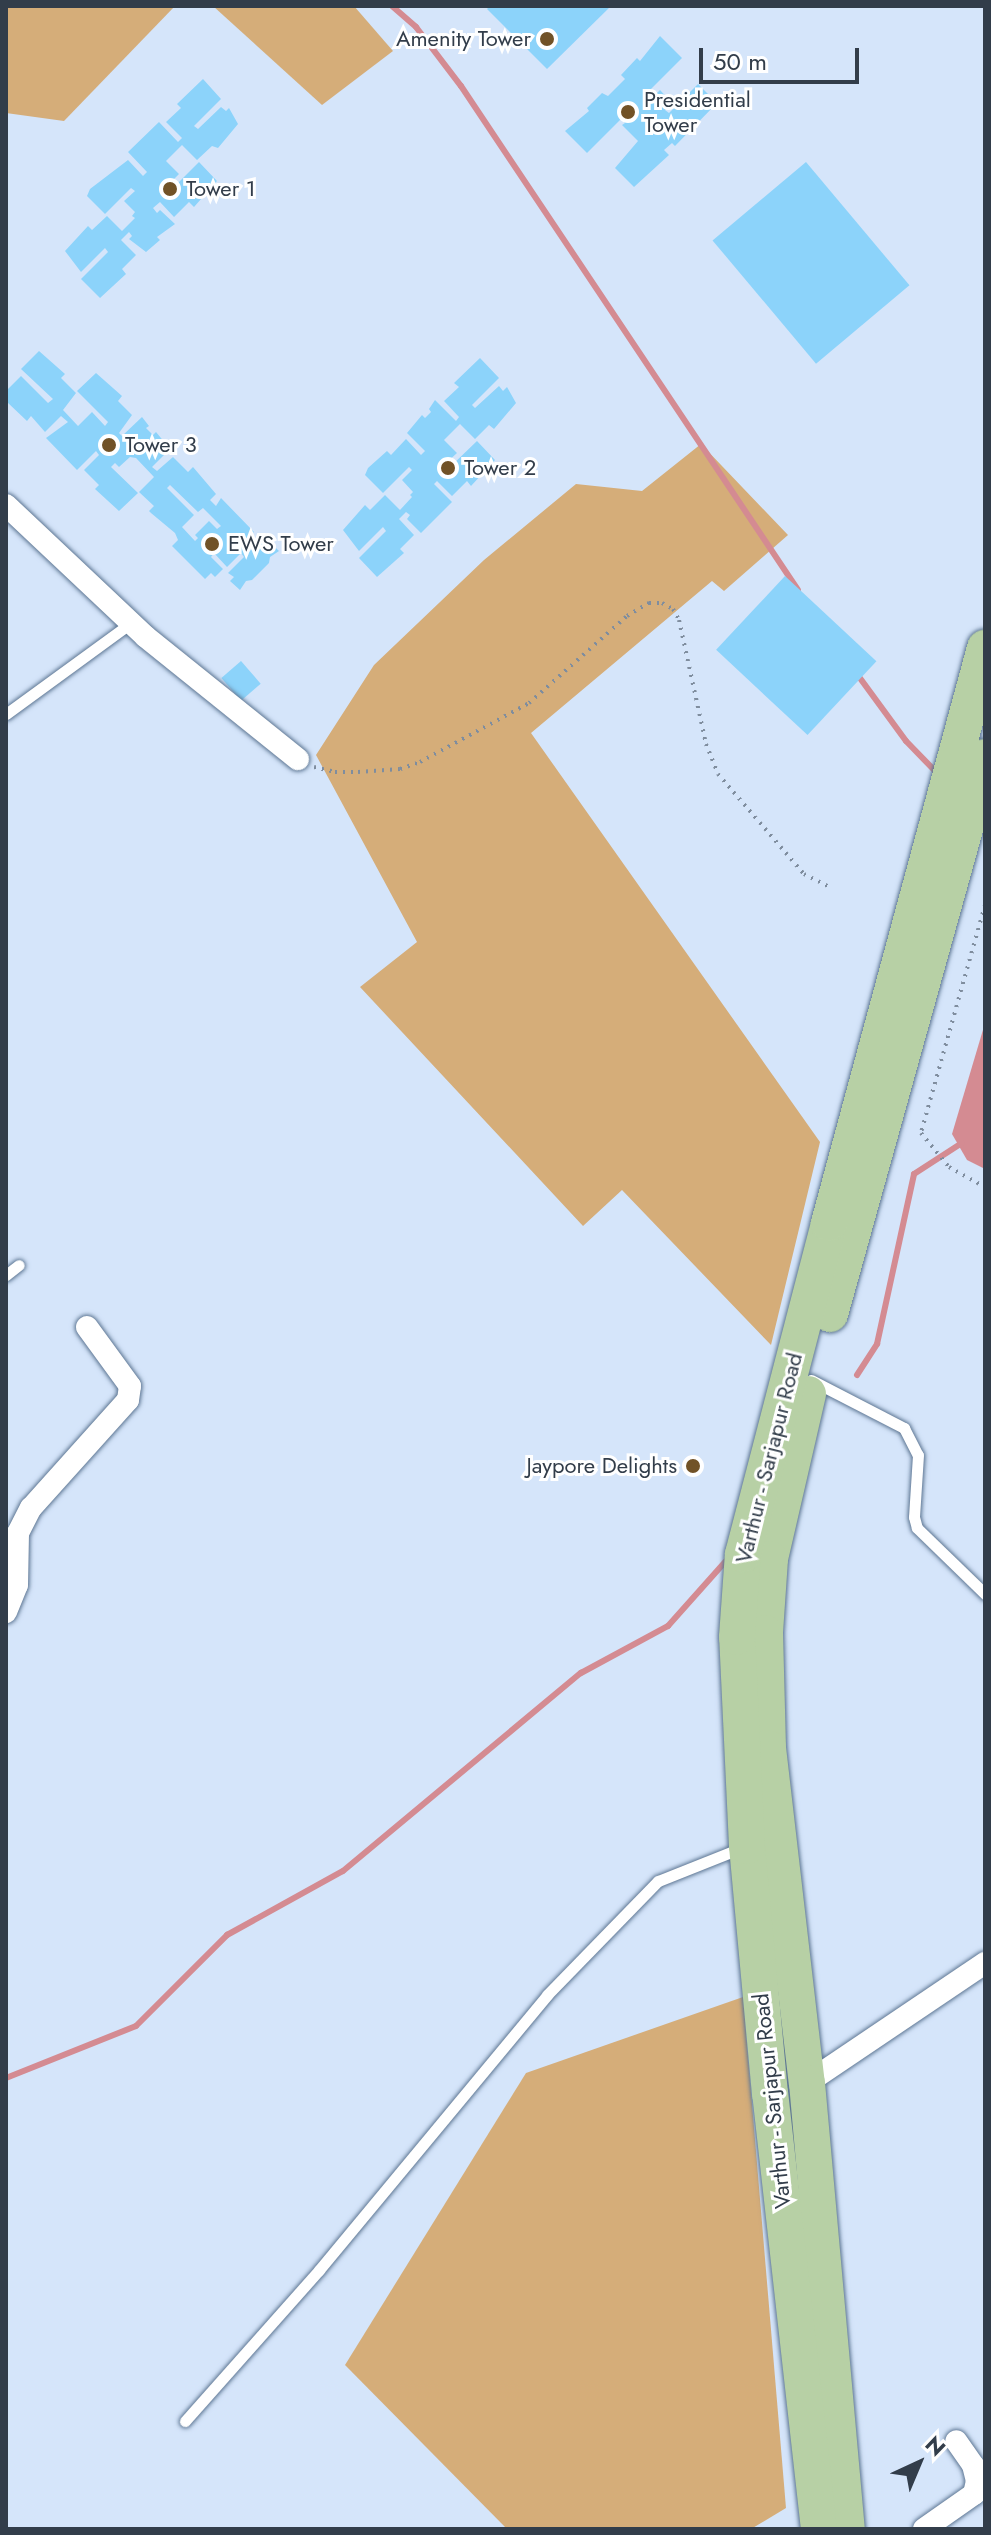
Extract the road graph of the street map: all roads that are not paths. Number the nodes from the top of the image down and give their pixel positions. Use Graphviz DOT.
graph roads {
  1 [pos="6,505"];
  2 [pos="131,623"];
  3 [pos="985,648"];
  4 [pos="6,714"];
  5 [pos="985,757"];
  6 [pos="298,759"];
  7 [pos="19,1265"];
  8 [pos="6,1275"];
  9 [pos="87,1327"];
  10 [pos="811,1380"];
  11 [pos="985,1594"];
  12 [pos="6,1612"];
  13 [pos="747,1846"];
  14 [pos="985,1963"];
  15 [pos="807,2083"];
  16 [pos="185,2421"];
  17 [pos="956,2441"];
  18 [pos="819,2529"];
  19 [pos="847,2529"];
  20 [pos="924,2529"];
  1 -- 2 [label="street"];
  2 -- 4 [label="lane"];
  2 -- 6 [label="street"];
  3 -- 13 [label="main road, Varthur - Sarjapur Road"];
  5 -- 10 [label="main road, Varthur - Sarjapur Road"];
  7 -- 8 [label="lane"];
  9 -- 12 [label="street"];
  10 -- 11 [label="lane"];
  10 -- 15 [label="main road, Varthur - Sarjapur Road"];
  13 -- 16 [label="lane"];
  13 -- 18 [label="main road, Varthur - Sarjapur Road"];
  14 -- 15 [label="street"];
  15 -- 19 [label="main road, Varthur - Sarjapur Road"];
  17 -- 20 [label="street"];
}
